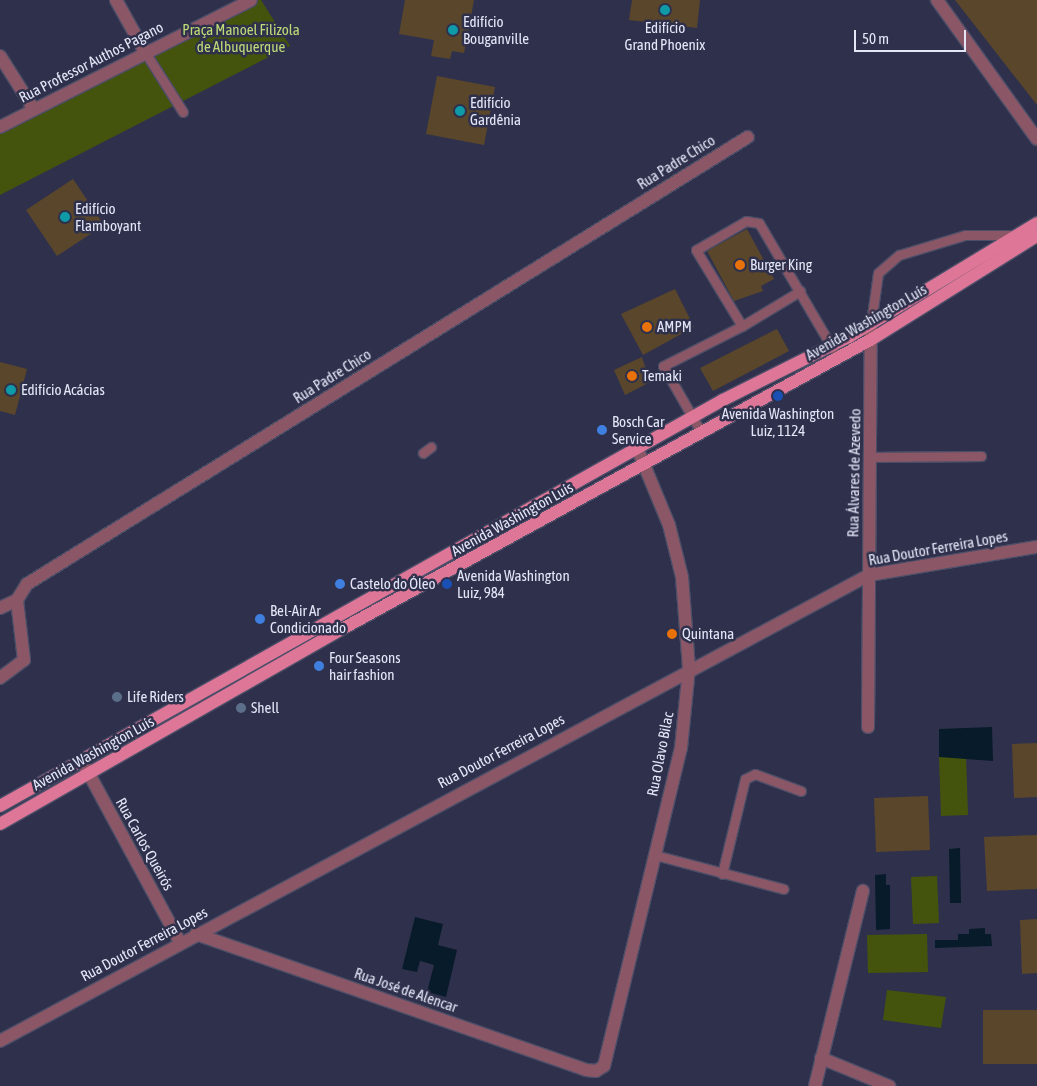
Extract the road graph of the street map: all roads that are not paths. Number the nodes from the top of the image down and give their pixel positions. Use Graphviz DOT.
graph roads {
  1 [pos="116,0"];
  2 [pos="251,0"];
  3 [pos="937,0"];
  4 [pos="145,52"];
  5 [pos="0,56"];
  6 [pos="33,108"];
  7 [pos="183,112"];
  8 [pos="0,127"];
  9 [pos="1033,129"];
  10 [pos="748,137"];
  11 [pos="1037,139"];
  12 [pos="1037,222"];
  13 [pos="1016,235"];
  14 [pos="1037,236"];
  15 [pos="800,291"];
  16 [pos="871,323"];
  17 [pos="742,326"];
  18 [pos="872,340"];
  19 [pos="831,346"];
  20 [pos="838,358"];
  21 [pos="692,418"];
  22 [pos="701,432"];
  23 [pos="431,447"];
  24 [pos="638,450"];
  25 [pos="423,453"];
  26 [pos="981,456"];
  27 [pos="870,457"];
  28 [pos="645,464"];
  29 [pos="1037,547"];
  30 [pos="869,575"];
  31 [pos="16,600"];
  32 [pos="0,608"];
  33 [pos="689,668"];
  34 [pos="0,678"];
  35 [pos="868,727"];
  36 [pos="82,762"];
  37 [pos="89,775"];
  38 [pos="801,791"];
  39 [pos="0,806"];
  40 [pos="0,824"];
  41 [pos="655,855"];
  42 [pos="722,874"];
  43 [pos="784,889"];
  44 [pos="863,891"];
  45 [pos="196,934"];
  46 [pos="180,942"];
  47 [pos="0,1041"];
  48 [pos="821,1058"];
  49 [pos="604,1066"];
  50 [pos="815,1086"];
  51 [pos="889,1086"];
  1 -- 4 [label="street"];
  2 -- 4 [label="street, Rua Professor Authos Pagano"];
  3 -- 9 [label="street"];
  4 -- 6 [label="street, Rua Professor Authos Pagano"];
  4 -- 7 [label="lane"];
  5 -- 6 [label="street"];
  6 -- 8 [label="street, Rua Professor Authos Pagano"];
  9 -- 11 [label="street"];
  10 -- 31 [label="street, Rua Padre Chico"];
  12 -- 13 [label="main road, Avenida Washington Luís"];
  13 -- 16 [label="main road, Avenida Washington Luís"];
  13 -- 16 [label="lane"];
  14 -- 18 [label="main road, Avenida Washington Luís"];
  15 -- 17 [label="lane"];
  15 -- 17 [label="lane"];
  15 -- 19 [label="lane"];
  16 -- 18 [label="street, Rua Álvares de Azevedo"];
  16 -- 19 [label="main road, Avenida Washington Luís"];
  17 -- 21 [label="lane"];
  18 -- 20 [label="main road, Avenida Washington Luís"];
  18 -- 27 [label="street, Rua Álvares de Azevedo"];
  19 -- 20 [label="lane"];
  19 -- 21 [label="main road, Avenida Washington Luís"];
  20 -- 22 [label="main road, Avenida Washington Luís"];
  21 -- 22 [label="lane"];
  21 -- 24 [label="main road, Avenida Washington Luís"];
  22 -- 28 [label="main road, Avenida Washington Luís"];
  23 -- 25 [label="lane"];
  24 -- 28 [label="street, Rua Olavo Bilac"];
  24 -- 36 [label="main road, Avenida Washington Luís"];
  26 -- 27 [label="lane"];
  27 -- 30 [label="street, Rua Álvares de Azevedo"];
  28 -- 33 [label="street, Rua Olavo Bilac"];
  28 -- 37 [label="main road, Avenida Washington Luís"];
  29 -- 30 [label="street, Rua Doutor Ferreira Lopes"];
  30 -- 33 [label="street, Rua Doutor Ferreira Lopes"];
  30 -- 35 [label="street, Rua Álvares de Azevedo"];
  31 -- 32 [label="street"];
  31 -- 34 [label="street"];
  33 -- 41 [label="street, Rua Olavo Bilac"];
  33 -- 45 [label="street, Rua Doutor Ferreira Lopes"];
  36 -- 37 [label="street, Rua Carlos Queirós"];
  36 -- 39 [label="main road, Avenida Washington Luís"];
  37 -- 40 [label="main road, Avenida Washington Luís"];
  37 -- 46 [label="street, Rua Carlos Queirós"];
  38 -- 42 [label="lane"];
  41 -- 42 [label="lane"];
  41 -- 49 [label="street, Rua Olavo Bilac"];
  42 -- 43 [label="lane"];
  44 -- 48 [label="street"];
  45 -- 46 [label="street, Rua Doutor Ferreira Lopes"];
  45 -- 49 [label="street, Rua José de Alencar"];
  46 -- 47 [label="street, Rua Doutor Ferreira Lopes"];
  48 -- 50 [label="street"];
  48 -- 51 [label="street"];
}
